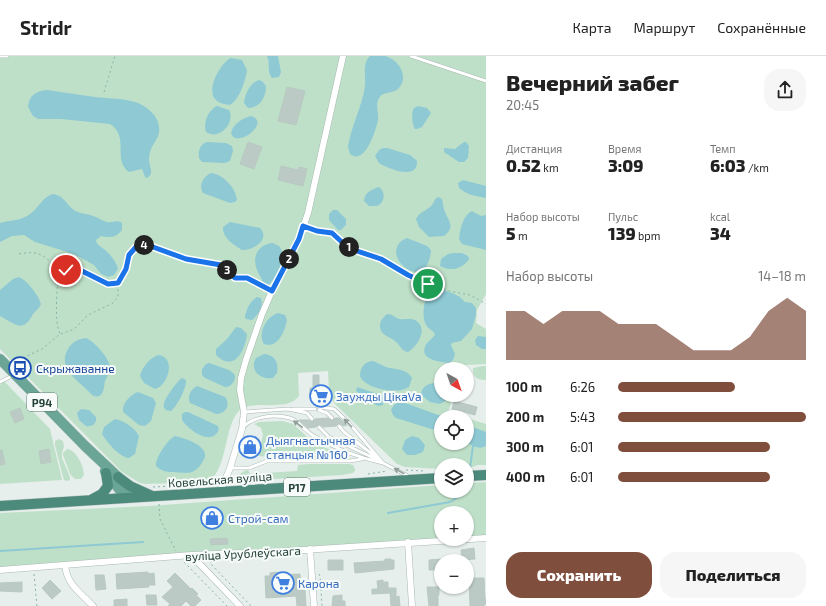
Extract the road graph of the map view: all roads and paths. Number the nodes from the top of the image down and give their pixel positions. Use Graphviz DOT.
graph roads {
  1 [pos="0,56"];
  2 [pos="7,56"];
  3 [pos="115,56"];
  4 [pos="343,56"];
  5 [pos="411,56"];
  6 [pos="486,81"];
  7 [pos="104,92"];
  8 [pos="303,226"];
  9 [pos="19,254"];
  10 [pos="62,273"];
  11 [pos="118,283"];
  12 [pos="272,291"];
  13 [pos="486,304"];
  14 [pos="60,334"];
  15 [pos="3,362"];
  16 [pos="16,375"];
  17 [pos="0,382"];
  18 [pos="316,408"];
  19 [pos="288,410"];
  20 [pos="244,412"];
  21 [pos="332,418"];
  22 [pos="312,419"];
  23 [pos="339,426"];
  24 [pos="319,427"];
  25 [pos="242,429"];
  26 [pos="85,446"];
  27 [pos="364,459"];
  28 [pos="383,463"];
  29 [pos="230,468"];
  30 [pos="396,469"];
  31 [pos="426,471"];
  32 [pos="106,473"];
  33 [pos="366,474"];
  34 [pos="486,475"];
  35 [pos="474,476"];
  36 [pos="118,477"];
  37 [pos="434,479"];
  38 [pos="415,480"];
  39 [pos="220,489"];
  40 [pos="153,496"];
  41 [pos="126,498"];
  42 [pos="90,500"];
  43 [pos="0,506"];
  44 [pos="486,538"];
  45 [pos="408,542"];
  46 [pos="310,549"];
  47 [pos="191,555"];
  48 [pos="212,555"];
  49 [pos="179,556"];
  50 [pos="65,565"];
  51 [pos="0,570"];
  52 [pos="34,571"];
  53 [pos="316,573"];
  54 [pos="37,606"];
  55 [pos="93,606"];
  56 [pos="227,606"];
  57 [pos="240,606"];
  58 [pos="251,606"];
  59 [pos="314,606"];
  60 [pos="322,606"];
  61 [pos="412,606"];
  1 -- 2 [label="lane"];
  3 -- 7 [label="path"];
  4 -- 8 [label="street"];
  5 -- 6 [label="lane"];
  8 -- 12 [label="street"];
  8 -- 13 [label="path"];
  9 -- 10 [label="path"];
  10 -- 11 [label="path"];
  10 -- 14 [label="path"];
  11 -- 12 [label="path"];
  11 -- 14 [label="path"];
  12 -- 20 [label="street"];
  14 -- 15 [label="path"];
  15 -- 16 [label="main road, Р94"];
  16 -- 17 [label="lane"];
  16 -- 26 [label="main road, Р94"];
  18 -- 19 [label="lane"];
  18 -- 21 [label="lane"];
  28 -- 18 [label="lane, one-way"];
  19 -- 20 [label="lane"];
  19 -- 22 [label="lane"];
  20 -- 25 [label="street"];
  23 -- 28 [label="lane"];
  24 -- 28 [label="lane"];
  27 -- 25 [label="lane, one-way"];
  25 -- 29 [label="street"];
  26 -- 32 [label="main road, Р94"];
  26 -- 36 [label="main road, Р94"];
  27 -- 28 [label="lane"];
  27 -- 29 [label="lane"];
  28 -- 30 [label="lane"];
  29 -- 39 [label="street"];
  30 -- 31 [label="path"];
  30 -- 33 [label="path"];
  38 -- 30 [label="lane, one-way"];
  32 -- 41 [label="main road, Р94"];
  32 -- 42 [label="highway"];
  34 -- 35 [label="highway"];
  36 -- 40 [label="highway, Р94"];
  36 -- 41 [label="main road, Р94"];
  37 -- 38 [label="highway, Ковельская вуліца / Р17"];
  38 -- 39 [label="highway, Ковельская вуліца / Р17"];
  39 -- 40 [label="highway, Ковельская вуліца / Р17"];
  39 -- 40 [label="path"];
  40 -- 41 [label="highway, Ковельская вуліца / Р17"];
  40 -- 49 [label="path"];
  41 -- 42 [label="highway, Ковельская вуліца / Р17"];
  42 -- 43 [label="highway, Ковельская вуліца / Р17"];
  44 -- 45 [label="street, вуліца Урублеўскага"];
  45 -- 46 [label="street, вуліца Урублеўскага"];
  45 -- 61 [label="street"];
  46 -- 48 [label="street, вуліца Урублеўскага"];
  46 -- 59 [label="street"];
  47 -- 48 [label="street, вуліца Урублеўскага"];
  47 -- 49 [label="street, вуліца Урублеўскага"];
  47 -- 57 [label="street"];
  48 -- 58 [label="path"];
  49 -- 50 [label="street, вуліца Урублеўскага"];
  49 -- 56 [label="path"];
  50 -- 51 [label="street, вуліца Урублеўскага"];
  50 -- 55 [label="street"];
  52 -- 54 [label="path"];
  53 -- 60 [label="path"];
}
